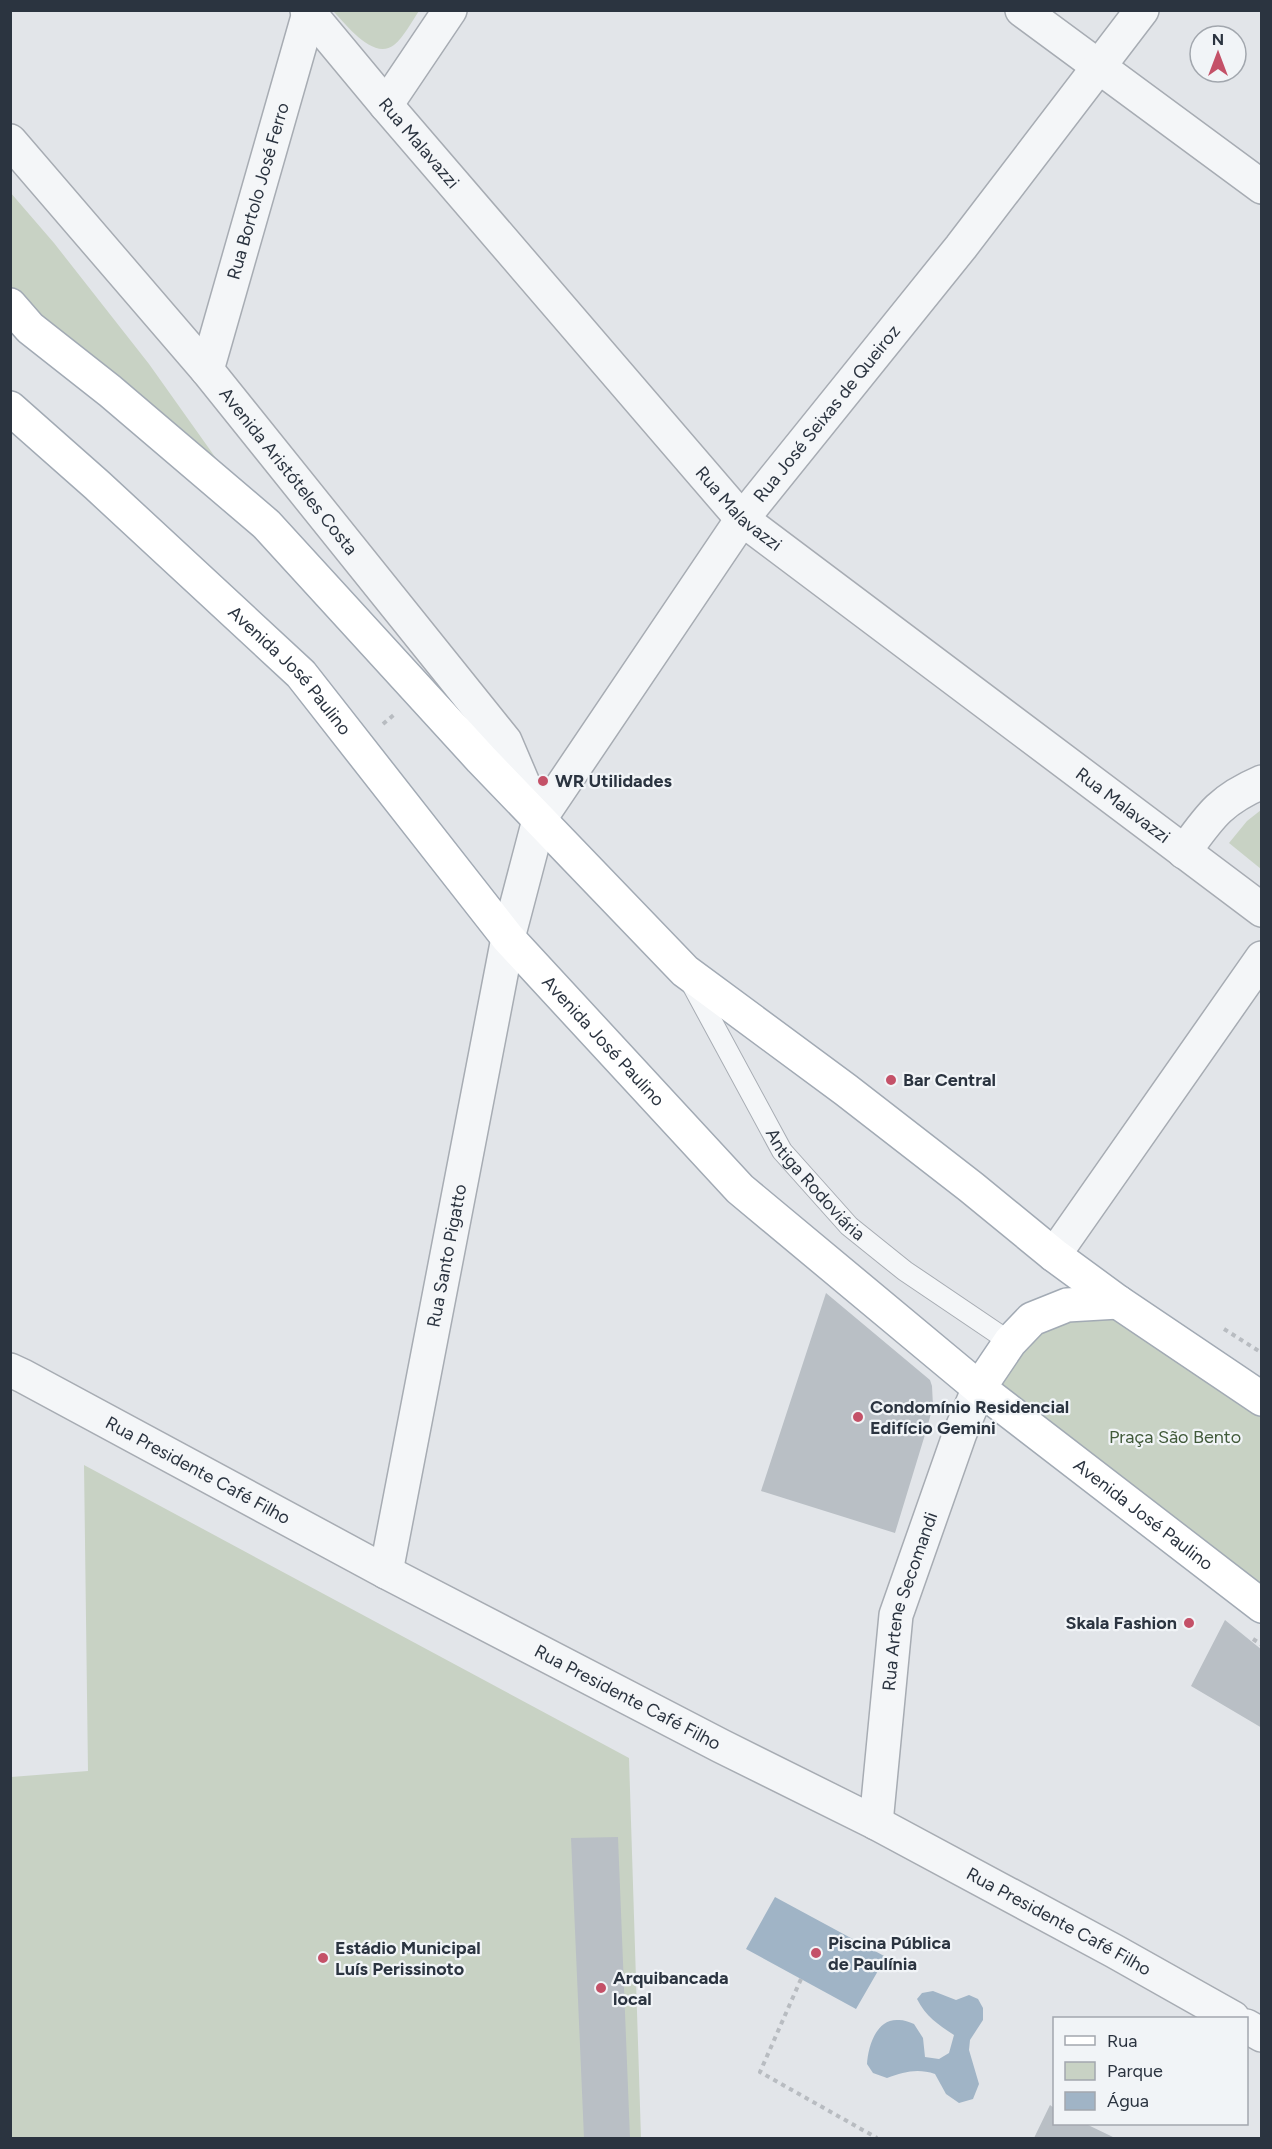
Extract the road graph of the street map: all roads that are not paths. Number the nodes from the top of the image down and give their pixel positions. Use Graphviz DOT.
graph roads {
  1 [pos="450,10"];
  2 [pos="1022,10"];
  3 [pos="1142,10"];
  4 [pos="308,12"];
  5 [pos="1100,67"];
  6 [pos="386,105"];
  7 [pos="10,141"];
  8 [pos="1262,187"];
  9 [pos="10,305"];
  10 [pos="207,370"];
  11 [pos="10,408"];
  12 [pos="742,519"];
  13 [pos="1262,782"];
  14 [pos="539,820"];
  15 [pos="1184,852"];
  16 [pos="1262,910"];
  17 [pos="508,938"];
  18 [pos="1262,958"];
  19 [pos="685,971"];
  20 [pos="1053,1256"];
  21 [pos="1118,1302"];
  22 [pos="1010,1342"];
  23 [pos="15,1373"];
  24 [pos="979,1388"];
  25 [pos="1262,1399"];
  26 [pos="386,1572"];
  27 [pos="1262,1606"];
  28 [pos="876,1823"];
  29 [pos="1230,2017"];
  30 [pos="1248,2027"];
  31 [pos="1262,2035"];
  1 -- 6 [label="street"];
  2 -- 5 [label="street"];
  3 -- 5 [label="street, Rua José Seixas de Queiroz"];
  4 -- 6 [label="street, Rua Malavazzi"];
  4 -- 10 [label="street, Rua Bortolo José Ferro"];
  5 -- 8 [label="street"];
  5 -- 12 [label="street, Rua José Seixas de Queiroz"];
  6 -- 12 [label="street, Rua Malavazzi"];
  7 -- 10 [label="street, Avenida Aristóteles Costa"];
  9 -- 14 [label="main road"];
  10 -- 14 [label="street, Avenida Aristóteles Costa"];
  11 -- 17 [label="main road, Avenida José Paulino"];
  12 -- 14 [label="street, Rua José Seixas de Queiroz"];
  12 -- 15 [label="street, Rua Malavazzi"];
  13 -- 15 [label="street"];
  14 -- 17 [label="street, Rua José Seixas de Queiroz"];
  14 -- 19 [label="main road"];
  15 -- 16 [label="street, Rua Malavazzi"];
  17 -- 24 [label="main road, Avenida José Paulino"];
  17 -- 26 [label="street, Rua Santo Pigatto"];
  18 -- 20 [label="street"];
  19 -- 20 [label="main road"];
  19 -- 22 [label="lane, Antiga Rodoviária"];
  20 -- 21 [label="main road"];
  21 -- 22 [label="main road"];
  21 -- 25 [label="main road"];
  22 -- 24 [label="main road"];
  23 -- 26 [label="street, Rua Presidente Café Filho"];
  24 -- 27 [label="main road, Avenida José Paulino"];
  24 -- 28 [label="street, Rua Artene Secomandi"];
  26 -- 28 [label="street, Rua Presidente Café Filho"];
  28 -- 29 [label="street, Rua Presidente Café Filho"];
  30 -- 31 [label="street"];
}
